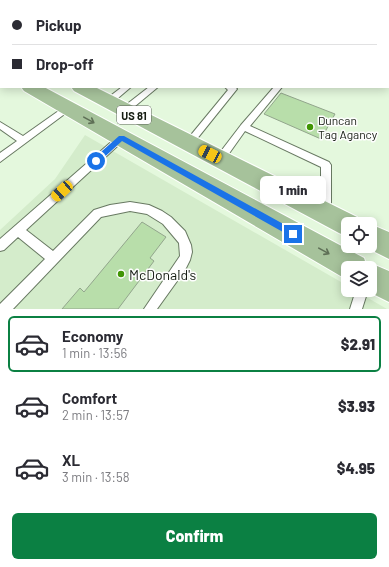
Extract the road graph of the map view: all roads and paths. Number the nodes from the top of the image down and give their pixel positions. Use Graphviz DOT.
graph roads {
  1 [pos="32,88"];
  2 [pos="82,88"];
  3 [pos="126,88"];
  4 [pos="152,88"];
  5 [pos="231,88"];
  6 [pos="277,88"];
  7 [pos="117,106"];
  8 [pos="67,108"];
  9 [pos="0,125"];
  10 [pos="244,127"];
  11 [pos="121,138"];
  12 [pos="23,141"];
  13 [pos="189,143"];
  14 [pos="0,158"];
  15 [pos="220,159"];
  16 [pos="326,214"];
  17 [pos="341,222"];
  18 [pos="18,230"];
  19 [pos="377,240"];
  20 [pos="0,246"];
  21 [pos="389,246"];
  22 [pos="54,259"];
  23 [pos="341,261"];
  24 [pos="377,281"];
  25 [pos="389,287"];
  26 [pos="360,297"];
  27 [pos="4,309"];
  28 [pos="150,309"];
  29 [pos="356,309"];
  1 -- 8 [label="main road, US 81"];
  2 -- 7 [label="main road, US 81"];
  3 -- 7 [label="lane"];
  4 -- 7 [label="lane"];
  5 -- 13 [label="lane"];
  6 -- 10 [label="lane"];
  7 -- 13 [label="main road, US 81"];
  8 -- 11 [label="main road, US 81, one-way"];
  8 -- 12 [label="lane"];
  9 -- 12 [label="lane"];
  10 -- 15 [label="lane"];
  10 -- 16 [label="lane"];
  11 -- 13 [label="main road"];
  11 -- 18 [label="lane"];
  11 -- 23 [label="main road, US 81, one-way"];
  12 -- 14 [label="lane"];
  13 -- 15 [label="main road, US 81"];
  15 -- 16 [label="main road, US 81"];
  16 -- 17 [label="main road, US 81"];
  18 -- 20 [label="lane"];
  18 -- 22 [label="lane"];
  19 -- 21 [label="main road"];
  22 -- 27 [label="lane"];
  22 -- 28 [label="lane"];
  24 -- 25 [label="main road"];
  26 -- 29 [label="lane"];
}
